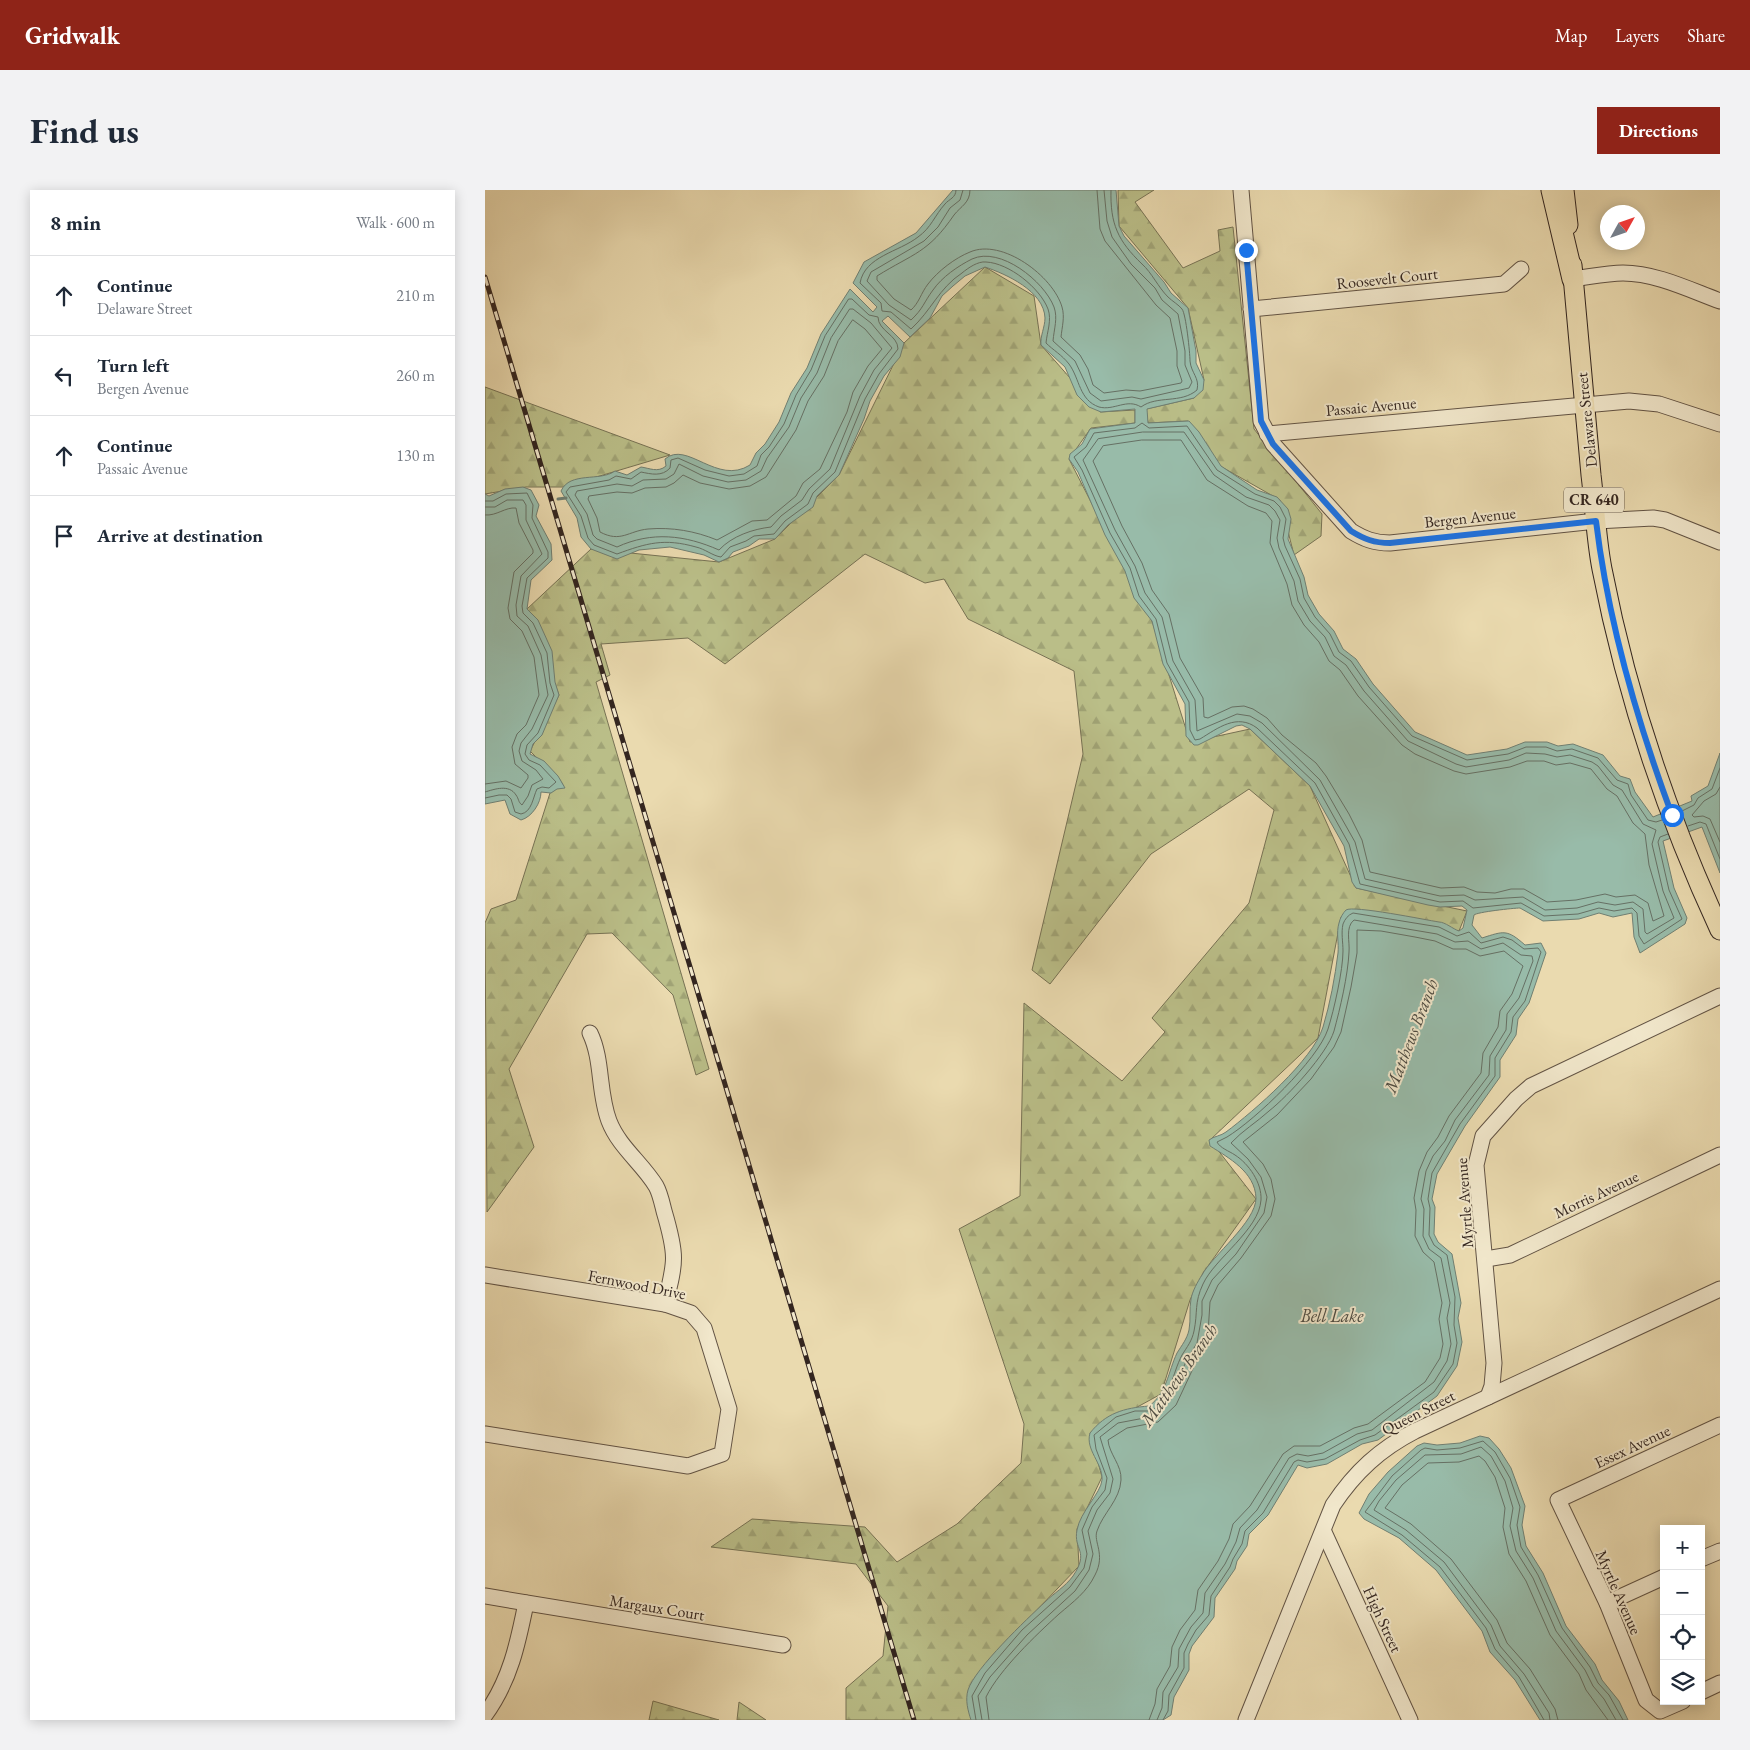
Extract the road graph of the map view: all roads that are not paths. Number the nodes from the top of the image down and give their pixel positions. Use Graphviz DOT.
graph roads {
  1 [pos="1241,190"];
  2 [pos="1553,190"];
  3 [pos="1565,190"];
  4 [pos="1521,269"];
  5 [pos="1573,279"];
  6 [pos="1720,301"];
  7 [pos="1251,309"];
  8 [pos="1584,404"];
  9 [pos="1720,424"];
  10 [pos="1267,434"];
  11 [pos="1596,521"];
  12 [pos="1720,542"];
  13 [pos="1720,930"];
  14 [pos="1720,996"];
  15 [pos="590,1033"];
  16 [pos="1720,1155"];
  17 [pos="1486,1259"];
  18 [pos="485,1275"];
  19 [pos="1720,1289"];
  20 [pos="665,1304"];
  21 [pos="1488,1397"];
  22 [pos="1720,1425"];
  23 [pos="485,1434"];
  24 [pos="1558,1500"];
  25 [pos="1324,1532"];
  26 [pos="1720,1551"];
  27 [pos="1705,1557"];
  28 [pos="1660,1578"];
  29 [pos="485,1596"];
  30 [pos="526,1602"];
  31 [pos="1607,1603"];
  32 [pos="783,1645"];
  33 [pos="1720,1683"];
  34 [pos="1705,1690"];
  35 [pos="1674,1705"];
  36 [pos="485,1715"];
  37 [pos="1246,1720"];
  38 [pos="1410,1720"];
  1 -- 7 [label="street"];
  2 -- 5 [label="highway"];
  3 -- 5 [label="main road, Delaware Street / CR 640"];
  4 -- 7 [label="street, Roosevelt Court"];
  5 -- 6 [label="street"];
  5 -- 8 [label="main road, Delaware Street / CR 640"];
  7 -- 10 [label="street"];
  8 -- 9 [label="street, Passaic Avenue"];
  8 -- 10 [label="street, Passaic Avenue"];
  8 -- 11 [label="main road, Delaware Street / CR 640"];
  10 -- 11 [label="street, Bergen Avenue"];
  11 -- 12 [label="street, Bergen Avenue"];
  11 -- 13 [label="main road, Delaware Street / CR 640"];
  14 -- 17 [label="street, Myrtle Avenue"];
  15 -- 20 [label="street"];
  16 -- 17 [label="street, Morris Avenue"];
  17 -- 21 [label="street, Myrtle Avenue"];
  18 -- 20 [label="street, Fernwood Drive"];
  19 -- 21 [label="street, Queen Street"];
  20 -- 23 [label="street, Fernwood Drive"];
  21 -- 25 [label="street, Queen Street"];
  22 -- 24 [label="street, Essex Avenue"];
  24 -- 31 [label="street, Myrtle Avenue"];
  25 -- 37 [label="street, Queen Street"];
  25 -- 38 [label="street, High Street"];
  26 -- 27 [label="street"];
  28 -- 31 [label="street"];
  29 -- 30 [label="street, Margaux Court"];
  30 -- 32 [label="street, Margaux Court"];
  30 -- 36 [label="street"];
  31 -- 35 [label="street, Myrtle Avenue"];
  33 -- 34 [label="street"];
}
